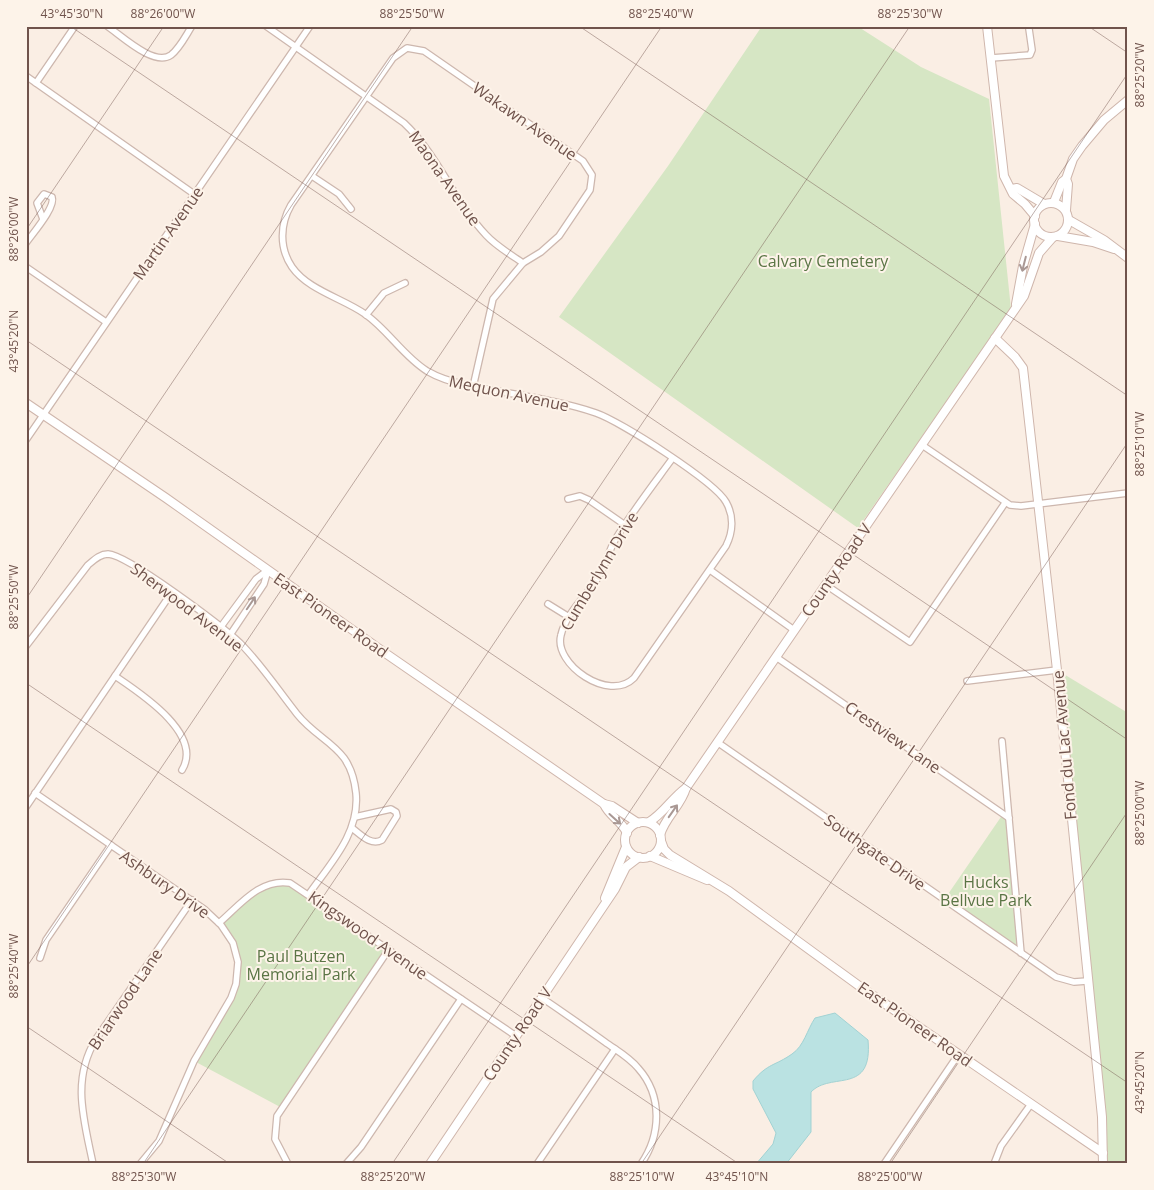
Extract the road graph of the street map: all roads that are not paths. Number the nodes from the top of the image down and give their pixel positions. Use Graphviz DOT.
graph roads {
  1 [pos="75,26"];
  2 [pos="107,26"];
  3 [pos="192,26"];
  4 [pos="266,26"];
  5 [pos="310,26"];
  6 [pos="987,26"];
  7 [pos="1029,29"];
  8 [pos="296,47"];
  9 [pos="991,58"];
  10 [pos="26,76"];
  11 [pos="36,83"];
  12 [pos="367,96"];
  13 [pos="1128,100"];
  14 [pos="312,176"];
  15 [pos="1066,179"];
  16 [pos="1012,189"];
  17 [pos="194,194"];
  18 [pos="1054,202"];
  19 [pos="1044,204"];
  20 [pos="351,209"];
  21 [pos="1066,210"];
  22 [pos="43,219"];
  23 [pos="1034,220"];
  24 [pos="1069,220"];
  25 [pos="1055,236"];
  26 [pos="26,244"];
  27 [pos="1116,249"];
  28 [pos="1128,258"];
  29 [pos="523,263"];
  30 [pos="26,266"];
  31 [pos="405,283"];
  32 [pos="1016,306"];
  33 [pos="366,315"];
  34 [pos="106,322"];
  35 [pos="995,338"];
  36 [pos="473,387"];
  37 [pos="26,403"];
  38 [pos="44,414"];
  39 [pos="26,440"];
  40 [pos="922,445"];
  41 [pos="672,459"];
  42 [pos="1128,493"];
  43 [pos="568,499"];
  44 [pos="1005,503"];
  45 [pos="1038,503"];
  46 [pos="625,525"];
  47 [pos="268,570"];
  48 [pos="710,570"];
  49 [pos="826,584"];
  50 [pos="172,592"];
  51 [pos="548,604"];
  52 [pos="569,617"];
  53 [pos="220,628"];
  54 [pos="794,630"];
  55 [pos="230,635"];
  56 [pos="26,646"];
  57 [pos="776,657"];
  58 [pos="1057,670"];
  59 [pos="115,676"];
  60 [pos="967,680"];
  61 [pos="1002,741"];
  62 [pos="717,742"];
  63 [pos="182,770"];
  64 [pos="686,788"];
  65 [pos="35,793"];
  66 [pos="604,804"];
  67 [pos="26,806"];
  68 [pos="355,817"];
  69 [pos="1009,818"];
  70 [pos="649,822"];
  71 [pos="638,823"];
  72 [pos="352,828"];
  73 [pos="626,833"];
  74 [pos="661,838"];
  75 [pos="111,845"];
  76 [pos="626,847"];
  77 [pos="650,856"];
  78 [pos="639,857"];
  79 [pos="729,891"];
  80 [pos="309,894"];
  81 [pos="192,900"];
  82 [pos="603,904"];
  83 [pos="219,923"];
  84 [pos="389,949"];
  85 [pos="1021,952"];
  86 [pos="40,958"];
  87 [pos="1087,981"];
  88 [pos="542,998"];
  89 [pos="461,999"];
  90 [pos="516,1036"];
  91 [pos="614,1049"];
  92 [pos="958,1055"];
  93 [pos="1031,1104"];
  94 [pos="1103,1153"];
  95 [pos="93,1164"];
  96 [pos="140,1164"];
  97 [pos="288,1164"];
  98 [pos="346,1164"];
  99 [pos="430,1164"];
  100 [pos="537,1164"];
  101 [pos="641,1164"];
  102 [pos="884,1164"];
  103 [pos="994,1164"];
  104 [pos="1103,1164"];
  1 -- 11 [label="street"];
  2 -- 3 [label="street"];
  4 -- 8 [label="street, Maona Avenue"];
  5 -- 8 [label="street, Martin Avenue"];
  6 -- 9 [label="main road"];
  7 -- 9 [label="street"];
  8 -- 12 [label="street, Maona Avenue"];
  8 -- 17 [label="street, Martin Avenue"];
  9 -- 16 [label="main road"];
  10 -- 11 [label="street"];
  11 -- 17 [label="street"];
  12 -- 14 [label="street, Mequon Avenue"];
  12 -- 29 [label="street, Maona Avenue"];
  12 -- 29 [label="street, Wakawn Avenue"];
  13 -- 15 [label="main road"];
  14 -- 20 [label="street"];
  14 -- 33 [label="street, Mequon Avenue"];
  15 -- 18 [label="main road"];
  15 -- 21 [label="main road"];
  16 -- 19 [label="main road"];
  16 -- 23 [label="main road"];
  17 -- 34 [label="street, Martin Avenue"];
  18 -- 19 [label="main road"];
  18 -- 21 [label="main road"];
  19 -- 23 [label="main road"];
  21 -- 24 [label="main road"];
  22 -- 26 [label="street"];
  23 -- 25 [label="main road"];
  23 -- 32 [label="main road, one-way"];
  24 -- 25 [label="main road"];
  24 -- 27 [label="main road"];
  25 -- 27 [label="main road"];
  25 -- 32 [label="main road"];
  27 -- 28 [label="main road"];
  29 -- 36 [label="street, Wakawn Avenue"];
  30 -- 34 [label="street"];
  31 -- 33 [label="street"];
  32 -- 35 [label="main road, County Road V"];
  33 -- 36 [label="street, Mequon Avenue"];
  34 -- 38 [label="street, Martin Avenue"];
  35 -- 40 [label="main road, County Road V"];
  35 -- 45 [label="main road, Fond du Lac Avenue"];
  36 -- 41 [label="street, Mequon Avenue"];
  37 -- 38 [label="main road, East Pioneer Road"];
  38 -- 39 [label="street, Martin Avenue"];
  38 -- 47 [label="main road, East Pioneer Road"];
  40 -- 44 [label="street"];
  40 -- 49 [label="main road, County Road V"];
  41 -- 46 [label="street, Cumberlynn Drive"];
  41 -- 48 [label="street, Mequon Avenue"];
  42 -- 45 [label="street"];
  43 -- 46 [label="street"];
  44 -- 45 [label="street"];
  44 -- 49 [label="street"];
  45 -- 58 [label="main road, Fond du Lac Avenue"];
  46 -- 52 [label="street, Cumberlynn Drive"];
  47 -- 53 [label="street"];
  55 -- 47 [label="street, one-way"];
  47 -- 66 [label="main road, East Pioneer Road"];
  48 -- 52 [label="street, Cumberlynn Drive"];
  48 -- 54 [label="street"];
  49 -- 54 [label="main road, County Road V"];
  50 -- 53 [label="street, Sherwood Avenue"];
  50 -- 56 [label="street, Sherwood Avenue"];
  50 -- 59 [label="street"];
  51 -- 52 [label="street"];
  53 -- 55 [label="street, Sherwood Avenue"];
  54 -- 57 [label="main road, County Road V"];
  55 -- 68 [label="street, Sherwood Avenue"];
  57 -- 62 [label="main road, County Road V"];
  57 -- 69 [label="street, Crestview Lane"];
  58 -- 60 [label="street"];
  58 -- 87 [label="main road, Fond du Lac Avenue"];
  59 -- 63 [label="street"];
  59 -- 65 [label="street"];
  61 -- 69 [label="street"];
  62 -- 64 [label="main road, County Road V"];
  62 -- 85 [label="street, Southgate Drive"];
  64 -- 70 [label="main road"];
  74 -- 64 [label="main road, County Road V, one-way"];
  65 -- 67 [label="street"];
  65 -- 75 [label="street, Ashbury Drive"];
  66 -- 71 [label="main road"];
  66 -- 73 [label="main road, East Pioneer Road, one-way"];
  68 -- 72 [label="street, Sherwood Avenue"];
  68 -- 72 [label="street"];
  69 -- 85 [label="street"];
  70 -- 71 [label="main road"];
  70 -- 74 [label="main road"];
  71 -- 73 [label="main road"];
  72 -- 80 [label="street, Sherwood Avenue"];
  73 -- 76 [label="main road"];
  74 -- 77 [label="main road"];
  74 -- 79 [label="main road"];
  75 -- 81 [label="street, Ashbury Drive"];
  75 -- 86 [label="street"];
  76 -- 78 [label="main road"];
  76 -- 82 [label="main road, County Road V"];
  77 -- 78 [label="main road"];
  77 -- 79 [label="main road"];
  78 -- 82 [label="main road, County Road V"];
  79 -- 92 [label="main road, East Pioneer Road"];
  80 -- 83 [label="street, Kingswood Avenue"];
  80 -- 84 [label="street, Kingswood Avenue"];
  81 -- 83 [label="street, Ashbury Drive"];
  81 -- 95 [label="street, Briarwood Lane"];
  82 -- 88 [label="main road, County Road V"];
  83 -- 96 [label="street, Ashbury Drive"];
  84 -- 89 [label="street, Kingswood Avenue"];
  84 -- 97 [label="street"];
  85 -- 87 [label="street, Southgate Drive"];
  87 -- 94 [label="main road, Fond du Lac Avenue"];
  88 -- 90 [label="main road, County Road V"];
  88 -- 91 [label="street"];
  89 -- 90 [label="street, Kingswood Avenue"];
  89 -- 98 [label="street"];
  90 -- 99 [label="main road, County Road V"];
  91 -- 100 [label="street"];
  91 -- 101 [label="street"];
  92 -- 93 [label="main road, East Pioneer Road"];
  92 -- 102 [label="street"];
  93 -- 94 [label="main road, East Pioneer Road"];
  93 -- 103 [label="street"];
  94 -- 104 [label="main road, Fond du Lac Avenue"];
}
